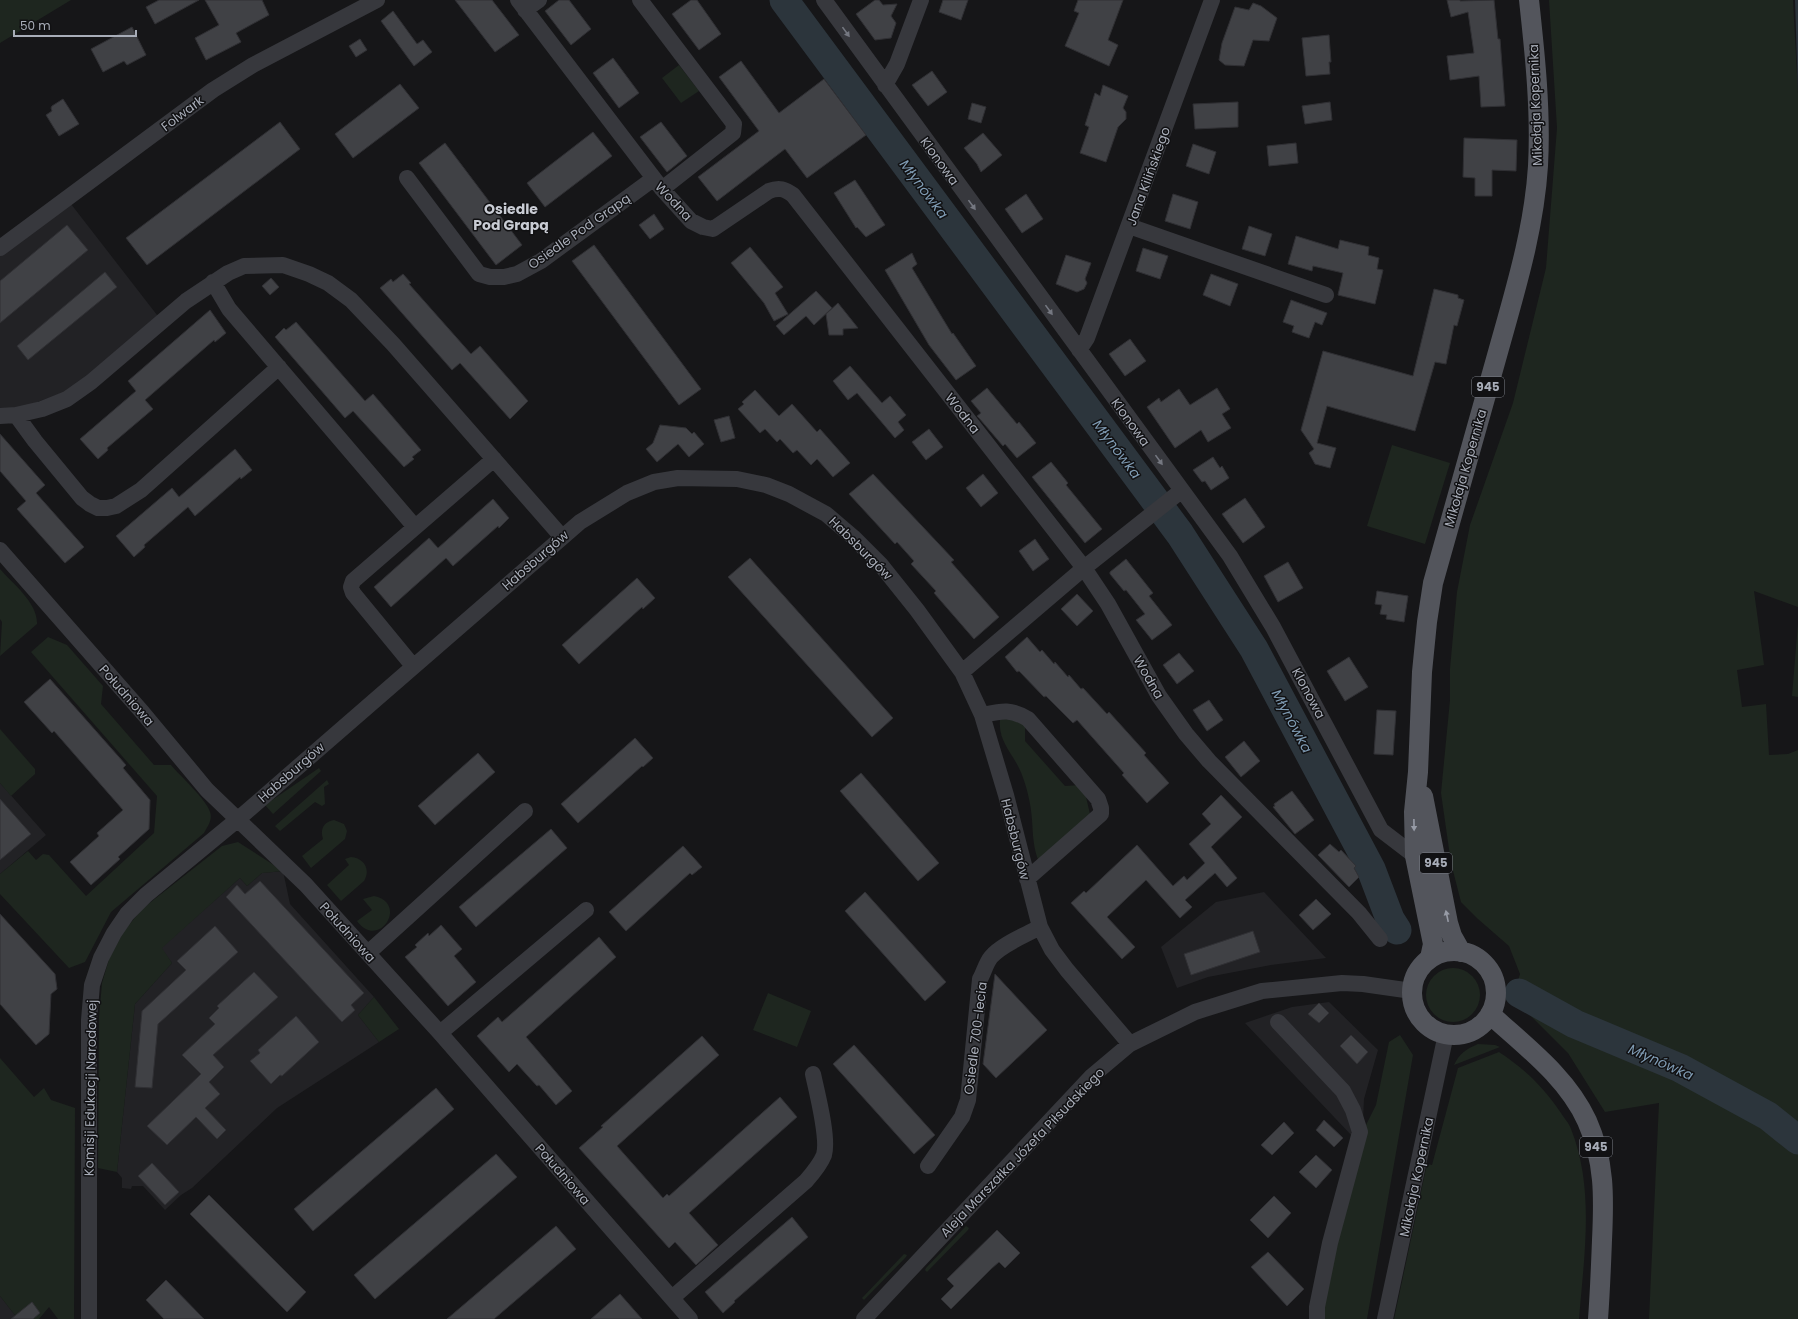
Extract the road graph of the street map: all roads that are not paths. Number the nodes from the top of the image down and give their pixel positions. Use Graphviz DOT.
graph roads {
  1 [pos="377,0"];
  2 [pos="539,0"];
  3 [pos="640,0"];
  4 [pos="824,0"];
  5 [pos="921,0"];
  6 [pos="1212,0"];
  7 [pos="1529,0"];
  8 [pos="522,5"];
  9 [pos="885,85"];
  10 [pos="407,178"];
  11 [pos="657,184"];
  12 [pos="1129,226"];
  13 [pos="0,248"];
  14 [pos="213,282"];
  15 [pos="1326,295"];
  16 [pos="1079,350"];
  17 [pos="279,367"];
  18 [pos="16,415"];
  19 [pos="0,416"];
  20 [pos="494,459"];
  21 [pos="1181,491"];
  22 [pos="415,527"];
  23 [pos="562,537"];
  24 [pos="0,550"];
  25 [pos="1084,568"];
  26 [pos="413,666"];
  27 [pos="962,672"];
  28 [pos="982,715"];
  29 [pos="1418,772"];
  30 [pos="525,811"];
  31 [pos="236,820"];
  32 [pos="1415,856"];
  33 [pos="1027,879"];
  34 [pos="586,910"];
  35 [pos="1040,927"];
  36 [pos="1380,939"];
  37 [pos="1461,952"];
  38 [pos="368,953"];
  39 [pos="1430,958"];
  40 [pos="1412,991"];
  41 [pos="1490,1014"];
  42 [pos="1278,1022"];
  43 [pos="440,1032"];
  44 [pos="1446,1034"];
  45 [pos="1130,1044"];
  46 [pos="813,1074"];
  47 [pos="928,1166"];
  48 [pos="672,1298"];
  49 [pos="89,1319"];
  50 [pos="690,1319"];
  51 [pos="864,1319"];
  52 [pos="1317,1319"];
  53 [pos="1385,1319"];
  54 [pos="1598,1319"];
  1 -- 13 [label="street, Folwark"];
  2 -- 8 [label="street"];
  3 -- 11 [label="street, Osiedle Pod Grapą"];
  4 -- 9 [label="street, Klonowa, one-way"];
  5 -- 9 [label="street"];
  6 -- 12 [label="street, Jana Kilińskiego"];
  7 -- 29 [label="main road, Mikołaja Kopernika / 945"];
  8 -- 11 [label="street, Wodna"];
  9 -- 16 [label="street, Klonowa, one-way"];
  10 -- 11 [label="street, Osiedle Pod Grapą"];
  11 -- 25 [label="street, Wodna"];
  12 -- 15 [label="street"];
  12 -- 16 [label="street, Jana Kilińskiego"];
  14 -- 17 [label="street"];
  14 -- 18 [label="street"];
  14 -- 20 [label="street"];
  16 -- 21 [label="street, Klonowa, one-way"];
  17 -- 18 [label="street"];
  17 -- 22 [label="street"];
  18 -- 19 [label="street"];
  20 -- 22 [label="street"];
  20 -- 23 [label="street"];
  21 -- 25 [label="street"];
  21 -- 32 [label="street, Klonowa"];
  22 -- 26 [label="street"];
  23 -- 26 [label="street, Habsburgów"];
  23 -- 27 [label="street, Habsburgów"];
  24 -- 31 [label="street, Południowa"];
  25 -- 27 [label="street"];
  25 -- 36 [label="street, Wodna"];
  26 -- 31 [label="street, Habsburgów"];
  27 -- 28 [label="street, Habsburgów"];
  28 -- 33 [label="street, Habsburgów"];
  28 -- 33 [label="street"];
  29 -- 32 [label="main road, Mikołaja Kopernika / 945, one-way"];
  37 -- 29 [label="main road, Mikołaja Kopernika / 945, one-way"];
  30 -- 38 [label="street"];
  31 -- 38 [label="street, Południowa"];
  31 -- 49 [label="street, Komisji Edukacji Narodowej"];
  32 -- 39 [label="main road, Mikołaja Kopernika / 945"];
  33 -- 35 [label="street, Habsburgów"];
  34 -- 43 [label="street"];
  35 -- 45 [label="street, Habsburgów"];
  35 -- 47 [label="street, Osiedle 700-lecia"];
  37 -- 39 [label="main road"];
  37 -- 41 [label="main road"];
  38 -- 43 [label="street, Południowa"];
  39 -- 40 [label="main road"];
  40 -- 44 [label="main road"];
  40 -- 45 [label="street, Aleja Marszałka Józefa Piłsudskiego"];
  41 -- 44 [label="main road"];
  41 -- 54 [label="main road, 945"];
  42 -- 52 [label="street"];
  43 -- 48 [label="street, Południowa"];
  44 -- 53 [label="street, Mikołaja Kopernika"];
  45 -- 51 [label="street, Aleja Marszałka Józefa Piłsudskiego"];
  46 -- 48 [label="street"];
  48 -- 50 [label="street, Południowa"];
}
